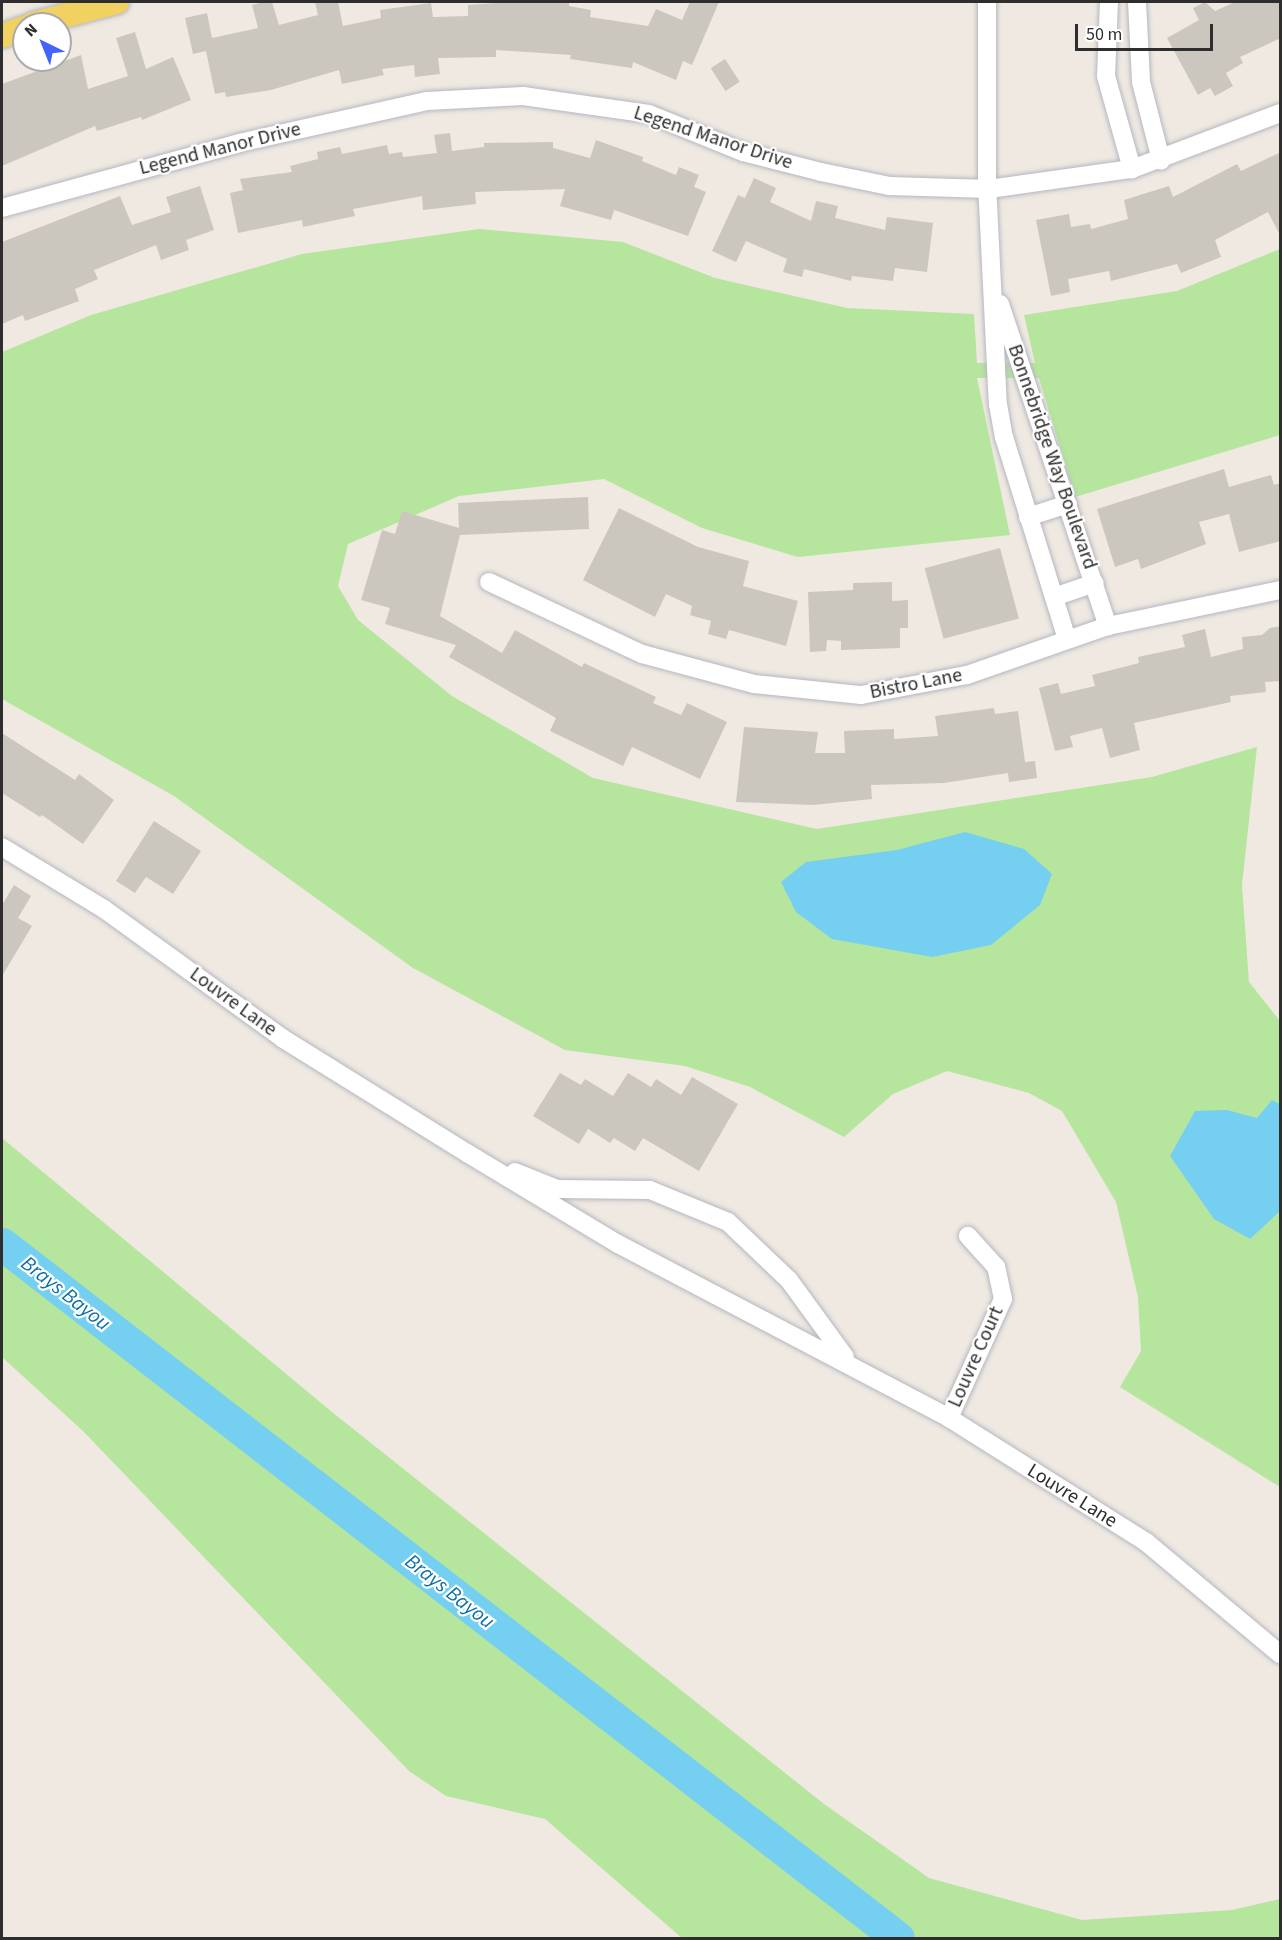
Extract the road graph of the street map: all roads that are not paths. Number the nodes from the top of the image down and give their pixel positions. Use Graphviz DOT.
graph roads {
  1 [pos="117,2"];
  2 [pos="987,2"];
  3 [pos="1109,2"];
  4 [pos="1137,2"];
  5 [pos="72,14"];
  6 [pos="1281,113"];
  7 [pos="1161,160"];
  8 [pos="1132,169"];
  9 [pos="989,189"];
  10 [pos="2,208"];
  11 [pos="995,288"];
  12 [pos="1068,504"];
  13 [pos="1028,517"];
  14 [pos="489,582"];
  15 [pos="1095,583"];
  16 [pos="1281,590"];
  17 [pos="1054,597"];
  18 [pos="1108,627"];
  19 [pos="1067,639"];
  20 [pos="2,847"];
  21 [pos="467,1153"];
  22 [pos="968,1236"];
  23 [pos="847,1361"];
  24 [pos="949,1418"];
  25 [pos="1281,1654"];
  1 -- 5 [label="main road"];
  2 -- 9 [label="street, Bonnebridge Way Boulevard"];
  3 -- 8 [label="street"];
  4 -- 7 [label="street"];
  6 -- 7 [label="street, Legend Manor Drive"];
  7 -- 8 [label="street, Legend Manor Drive"];
  8 -- 9 [label="street, Legend Manor Drive"];
  9 -- 10 [label="street, Legend Manor Drive"];
  9 -- 11 [label="street, Bonnebridge Way Boulevard"];
  11 -- 12 [label="street, Bonnebridge Way Boulevard"];
  11 -- 13 [label="street, Bonnebridge Way Boulevard"];
  12 -- 13 [label="street"];
  12 -- 15 [label="street, Bonnebridge Way Boulevard"];
  13 -- 17 [label="street, Bonnebridge Way Boulevard"];
  14 -- 19 [label="street, Bistro Lane"];
  15 -- 17 [label="street"];
  15 -- 18 [label="street, Bonnebridge Way Boulevard"];
  16 -- 18 [label="street, Bistro Lane"];
  17 -- 19 [label="street, Bonnebridge Way Boulevard"];
  18 -- 19 [label="street, Bistro Lane"];
  20 -- 21 [label="street, Louvre Lane"];
  21 -- 23 [label="street, Louvre Lane"];
  21 -- 23 [label="street, Louvre Lane"];
  22 -- 24 [label="street, Louvre Court"];
  23 -- 24 [label="street, Louvre Lane"];
  24 -- 25 [label="street, Louvre Lane"];
}
